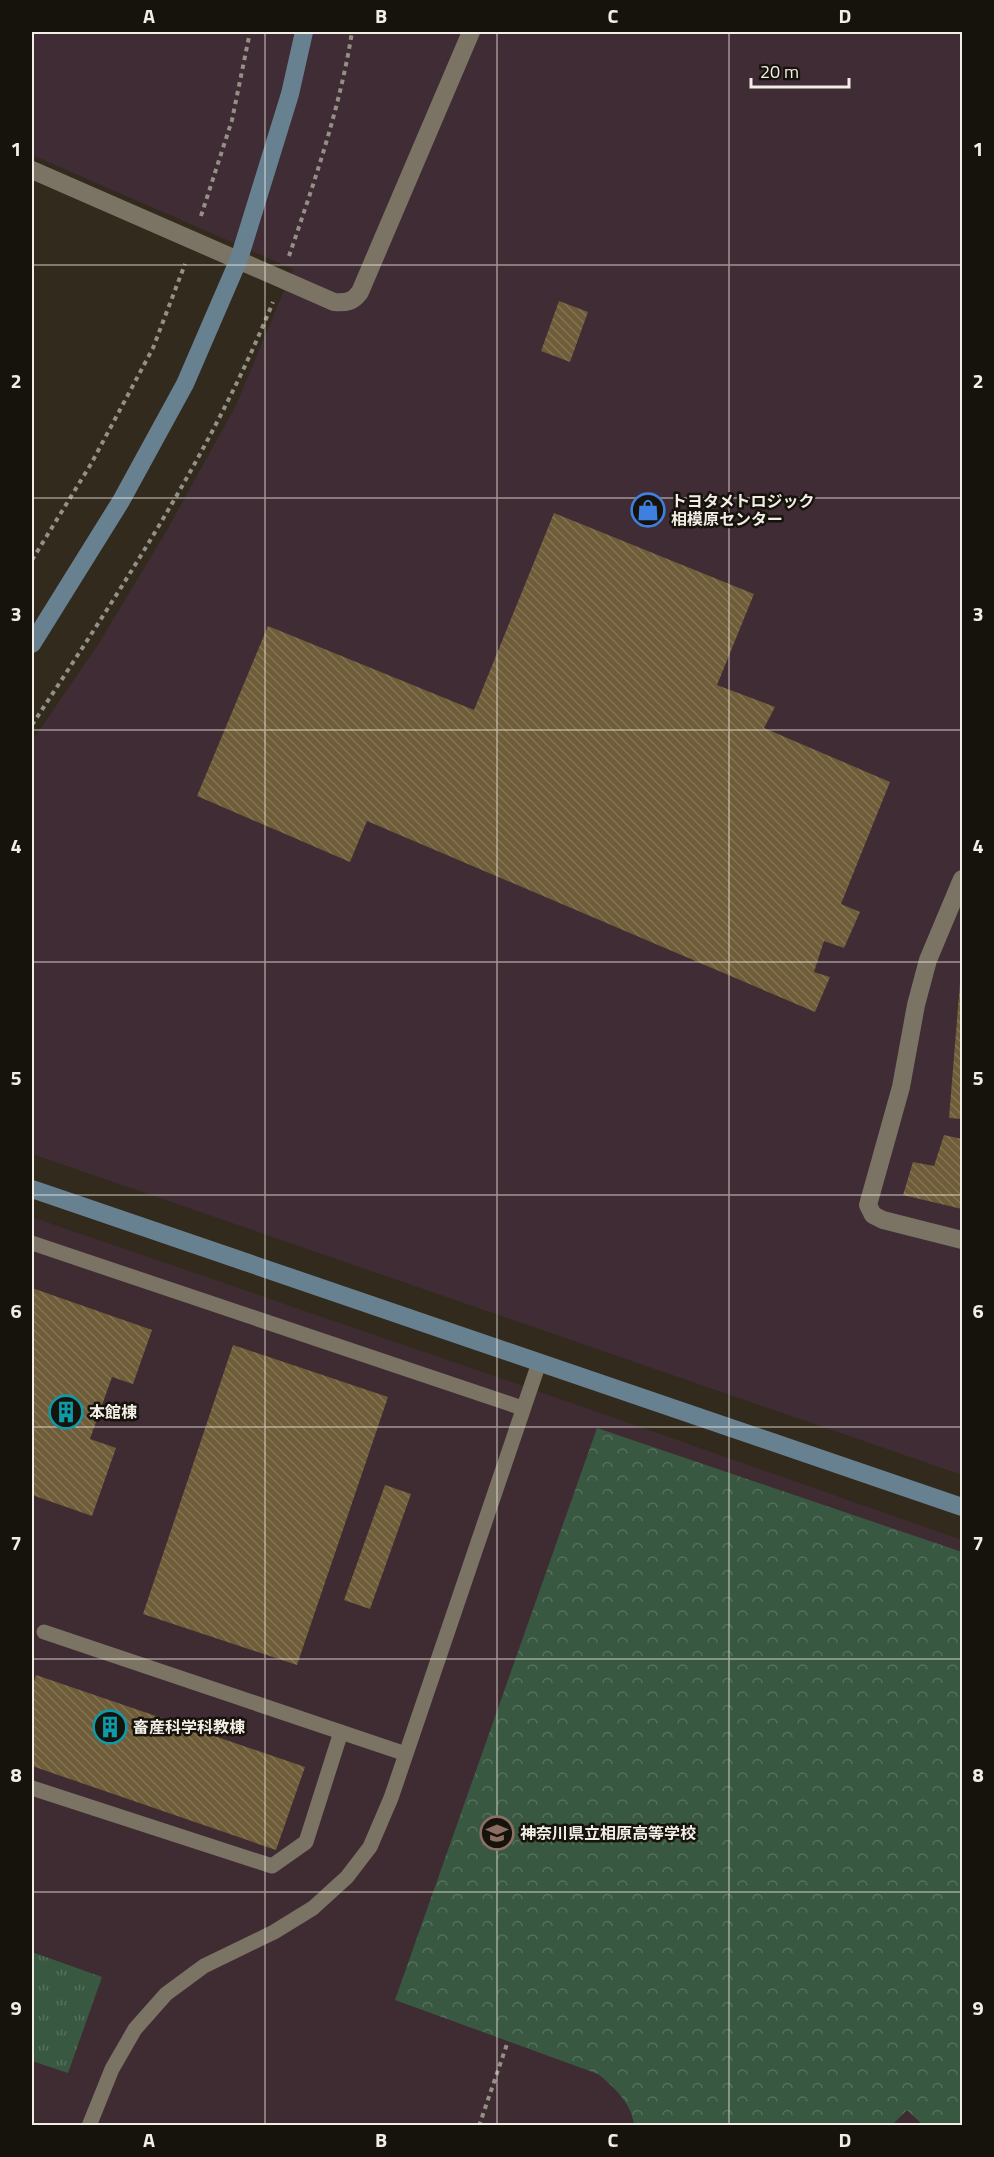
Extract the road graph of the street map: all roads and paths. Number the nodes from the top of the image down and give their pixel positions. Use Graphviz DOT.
graph roads {
  1 [pos="250,32"];
  2 [pos="304,32"];
  3 [pos="352,32"];
  4 [pos="471,32"];
  5 [pos="32,170"];
  6 [pos="200,218"];
  7 [pos="189,255"];
  8 [pos="289,256"];
  9 [pos="239,259"];
  10 [pos="273,300"];
  11 [pos="32,560"];
  12 [pos="32,644"];
  13 [pos="32,725"];
  14 [pos="963,879"];
  15 [pos="32,1189"];
  16 [pos="963,1240"];
  17 [pos="32,1243"];
  18 [pos="539,1363"];
  19 [pos="522,1408"];
  20 [pos="963,1507"];
  21 [pos="44,1632"];
  22 [pos="341,1732"];
  23 [pos="406,1754"];
  24 [pos="32,1788"];
  25 [pos="508,2041"];
  26 [pos="89,2126"];
  27 [pos="479,2126"];
  1 -- 6 [label="path"];
  2 -- 9 [label="street"];
  3 -- 8 [label="path"];
  4 -- 9 [label="street"];
  5 -- 9 [label="street"];
  7 -- 11 [label="path"];
  9 -- 12 [label="street"];
  10 -- 13 [label="path"];
  14 -- 16 [label="street"];
  15 -- 18 [label="street"];
  17 -- 19 [label="lane"];
  18 -- 19 [label="lane"];
  18 -- 20 [label="street"];
  19 -- 23 [label="lane"];
  21 -- 22 [label="lane"];
  22 -- 23 [label="lane"];
  22 -- 24 [label="lane"];
  23 -- 26 [label="lane"];
  25 -- 27 [label="path"];
}
